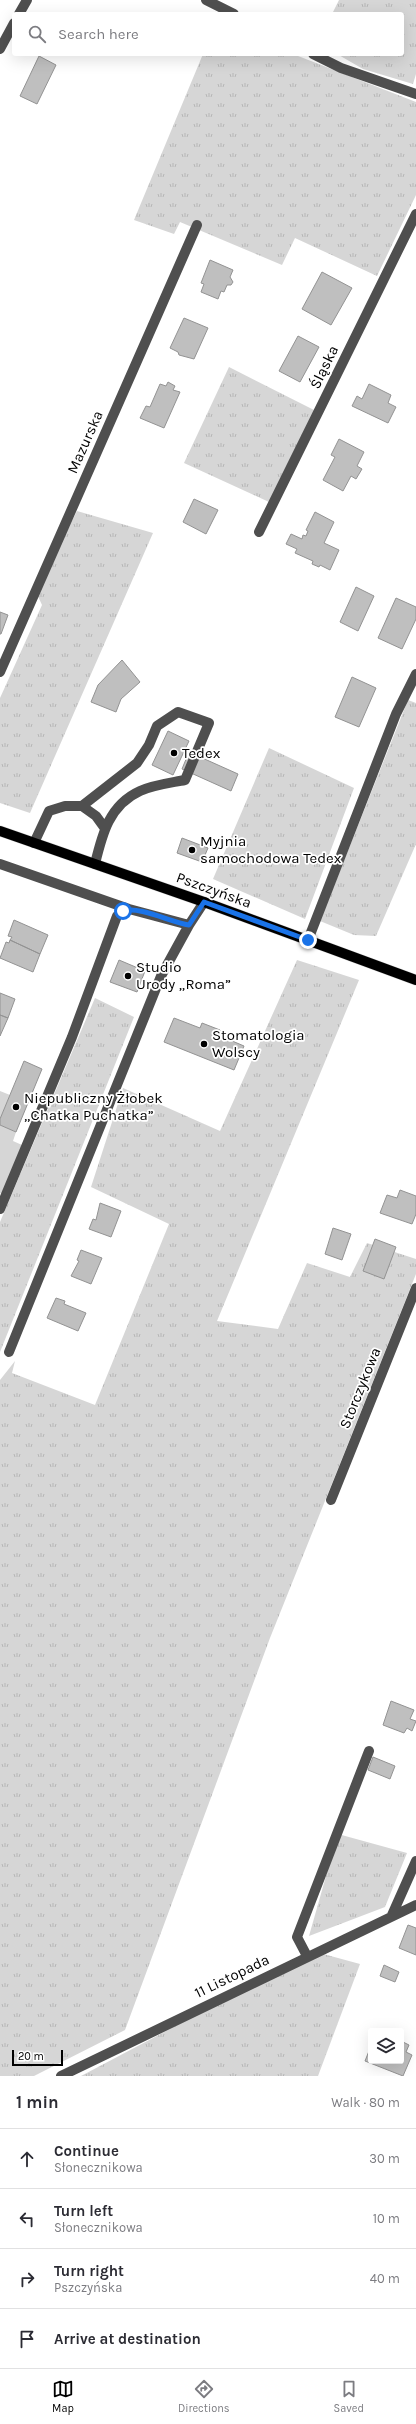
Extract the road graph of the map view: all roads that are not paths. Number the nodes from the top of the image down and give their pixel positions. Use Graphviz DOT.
graph roads {
  1 [pos="27,0"];
  2 [pos="206,0"];
  3 [pos="20,12"];
  4 [pos="230,12"];
  5 [pos="12,28"];
  6 [pos="0,49"];
  7 [pos="317,56"];
  8 [pos="416,94"];
  9 [pos="416,214"];
  10 [pos="197,225"];
  11 [pos="259,532"];
  12 [pos="0,672"];
  13 [pos="416,674"];
  14 [pos="82,806"];
  15 [pos="104,827"];
  16 [pos="0,831"];
  17 [pos="34,843"];
  18 [pos="0,864"];
  19 [pos="95,864"];
  20 [pos="204,902"];
  21 [pos="129,909"];
  22 [pos="189,925"];
  23 [pos="308,940"];
  24 [pos="416,980"];
  25 [pos="0,1209"];
  26 [pos="416,1288"];
  27 [pos="9,1352"];
  28 [pos="331,1500"];
  29 [pos="370,1751"];
  30 [pos="416,1861"];
  31 [pos="416,1905"];
  32 [pos="392,1915"];
  33 [pos="307,1956"];
  34 [pos="61,2076"];
  1 -- 3 [label="street"];
  2 -- 4 [label="street"];
  5 -- 6 [label="street"];
  7 -- 8 [label="street"];
  9 -- 11 [label="street, Śląska"];
  10 -- 12 [label="street, Mazurska"];
  13 -- 23 [label="street"];
  14 -- 15 [label="street"];
  14 -- 15 [label="street"];
  14 -- 17 [label="street"];
  15 -- 19 [label="street"];
  16 -- 17 [label="main road, Pszczyńska"];
  17 -- 19 [label="main road, Pszczyńska"];
  18 -- 21 [label="street"];
  19 -- 20 [label="main road, Pszczyńska"];
  20 -- 22 [label="street"];
  20 -- 23 [label="main road, Pszczyńska"];
  21 -- 22 [label="street"];
  21 -- 25 [label="street"];
  22 -- 27 [label="street"];
  23 -- 24 [label="main road, Pszczyńska"];
  26 -- 28 [label="street, Storczykowa"];
  29 -- 33 [label="street"];
  30 -- 32 [label="street"];
  31 -- 32 [label="street, 11 Listopada"];
  32 -- 33 [label="street, 11 Listopada"];
  33 -- 34 [label="street, 11 Listopada"];
}
